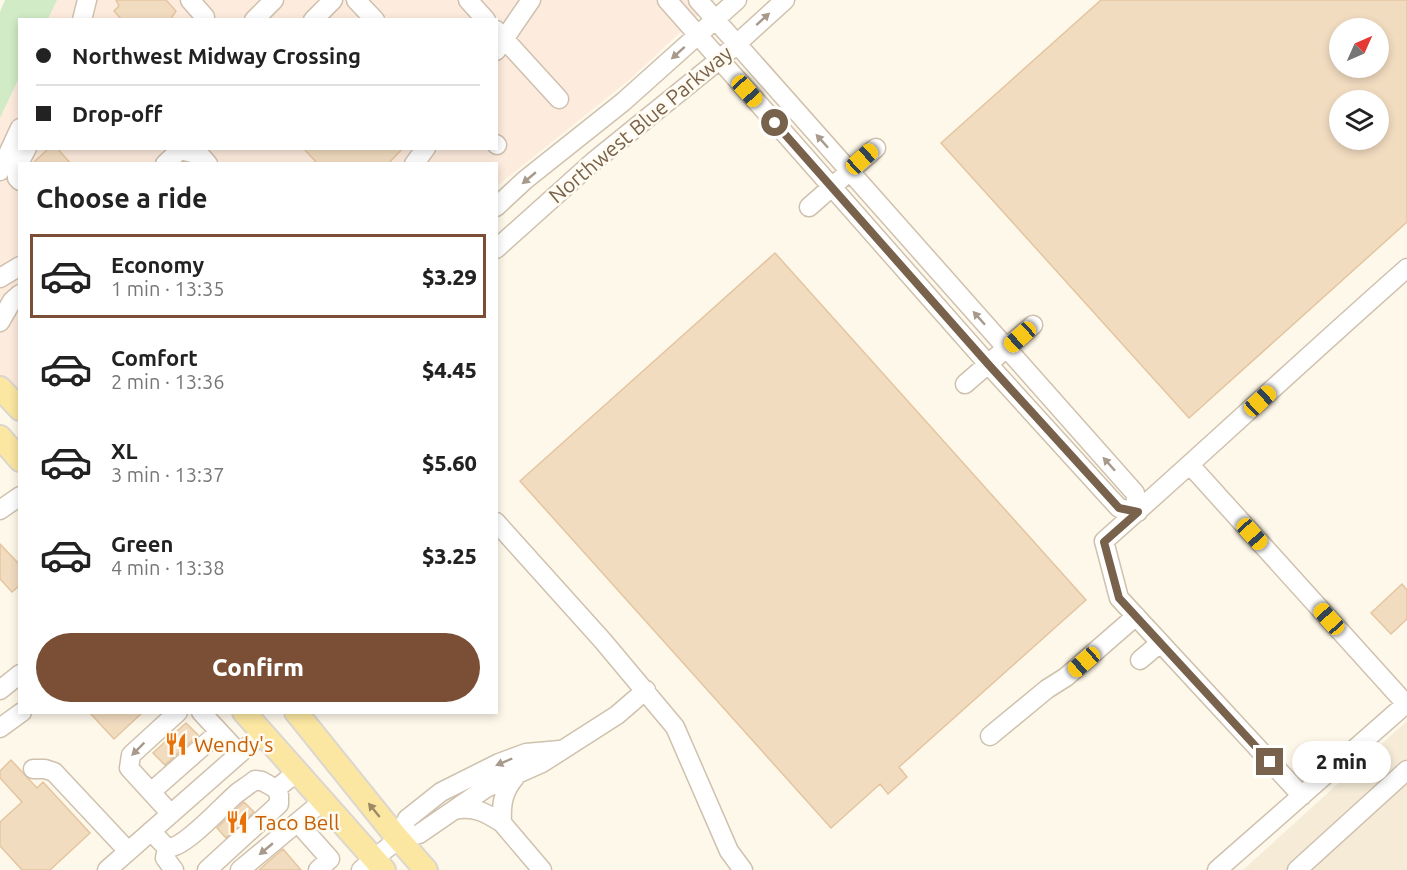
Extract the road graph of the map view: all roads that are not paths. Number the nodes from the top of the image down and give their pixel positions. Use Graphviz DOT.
graph roads {
  1 [pos="87,0"];
  2 [pos="190,0"];
  3 [pos="274,0"];
  4 [pos="333,0"];
  5 [pos="356,0"];
  6 [pos="468,0"];
  7 [pos="531,0"];
  8 [pos="667,0"];
  9 [pos="698,0"];
  10 [pos="738,0"];
  11 [pos="785,0"];
  12 [pos="206,17"];
  13 [pos="82,18"];
  14 [pos="256,18"];
  15 [pos="315,18"];
  16 [pos="373,18"];
  17 [pos="484,18"];
  18 [pos="716,20"];
  19 [pos="697,36"];
  20 [pos="499,40"];
  21 [pos="736,44"];
  22 [pos="719,60"];
  23 [pos="559,99"];
  24 [pos="18,132"];
  25 [pos="876,148"];
  26 [pos="182,153"];
  27 [pos="168,162"];
  28 [pos="206,162"];
  29 [pos="0,171"];
  30 [pos="849,171"];
  31 [pos="832,187"];
  32 [pos="498,205"];
  33 [pos="809,207"];
  34 [pos="498,247"];
  35 [pos="18,267"];
  36 [pos="1407,268"];
  37 [pos="0,278"];
  38 [pos="18,296"];
  39 [pos="0,322"];
  40 [pos="1033,325"];
  41 [pos="1006,349"];
  42 [pos="988,364"];
  43 [pos="965,384"];
  44 [pos="0,388"];
  45 [pos="18,407"];
  46 [pos="0,437"];
  47 [pos="18,458"];
  48 [pos="1191,466"];
  49 [pos="18,497"];
  50 [pos="1,509"];
  51 [pos="1138,512"];
  52 [pos="498,524"];
  53 [pos="1136,616"];
  54 [pos="1160,643"];
  55 [pos="1140,660"];
  56 [pos="18,676"];
  57 [pos="0,690"];
  58 [pos="646,690"];
  59 [pos="1406,704"];
  60 [pos="19,714"];
  61 [pos="176,714"];
  62 [pos="203,714"];
  63 [pos="246,714"];
  64 [pos="298,714"];
  65 [pos="0,728"];
  66 [pos="219,732"];
  67 [pos="263,733"];
  68 [pos="990,736"];
  69 [pos="561,750"];
  70 [pos="239,753"];
  71 [pos="33,769"];
  72 [pos="297,772"];
  73 [pos="518,774"];
  74 [pos="1404,780"];
  75 [pos="276,789"];
  76 [pos="151,792"];
  77 [pos="1302,796"];
  78 [pos="324,801"];
  79 [pos="452,810"];
  80 [pos="171,814"];
  81 [pos="298,823"];
  82 [pos="502,823"];
  83 [pos="152,831"];
  84 [pos="398,840"];
  85 [pos="167,848"];
  86 [pos="128,851"];
  87 [pos="324,865"];
  88 [pos="373,866"];
  89 [pos="107,870"];
  90 [pos="174,870"];
  91 [pos="207,870"];
  92 [pos="240,870"];
  93 [pos="426,870"];
  94 [pos="542,870"];
  95 [pos="743,870"];
  96 [pos="1217,870"];
  97 [pos="1297,870"];
  1 -- 13 [label="street"];
  2 -- 12 [label="street"];
  3 -- 14 [label="street"];
  4 -- 15 [label="street"];
  5 -- 16 [label="street"];
  6 -- 17 [label="street"];
  7 -- 20 [label="street"];
  8 -- 19 [label="street"];
  9 -- 18 [label="street"];
  10 -- 18 [label="street, Northwest Blue Parkway"];
  21 -- 11 [label="street, Northwest Blue Parkway, one-way"];
  18 -- 19 [label="street, Northwest Blue Parkway"];
  18 -- 21 [label="street"];
  19 -- 22 [label="street"];
  19 -- 32 [label="street, Northwest Blue Parkway, one-way"];
  20 -- 23 [label="street"];
  21 -- 22 [label="street, Northwest Blue Parkway"];
  30 -- 21 [label="street, one-way"];
  22 -- 31 [label="street"];
  22 -- 34 [label="street, Northwest Blue Parkway"];
  24 -- 29 [label="street"];
  25 -- 30 [label="street"];
  26 -- 27 [label="street"];
  26 -- 28 [label="street"];
  30 -- 31 [label="street"];
  41 -- 30 [label="street, one-way"];
  31 -- 33 [label="street"];
  31 -- 42 [label="street"];
  35 -- 37 [label="street"];
  36 -- 48 [label="street"];
  38 -- 39 [label="street"];
  40 -- 41 [label="street"];
  41 -- 42 [label="street"];
  51 -- 41 [label="street, one-way"];
  42 -- 43 [label="street"];
  42 -- 51 [label="street"];
  44 -- 45 [label="main road"];
  46 -- 47 [label="main road"];
  48 -- 51 [label="street"];
  48 -- 59 [label="street"];
  49 -- 50 [label="street"];
  51 -- 53 [label="street"];
  52 -- 58 [label="street"];
  53 -- 54 [label="street"];
  53 -- 68 [label="street"];
  54 -- 55 [label="street"];
  54 -- 77 [label="street"];
  56 -- 57 [label="street"];
  58 -- 69 [label="street"];
  58 -- 95 [label="street"];
  59 -- 77 [label="street"];
  60 -- 65 [label="street"];
  61 -- 76 [label="street, one-way"];
  62 -- 66 [label="street"];
  63 -- 67 [label="main road"];
  84 -- 64 [label="main road, one-way"];
  66 -- 70 [label="street"];
  66 -- 76 [label="street"];
  67 -- 70 [label="street"];
  67 -- 72 [label="main road"];
  69 -- 73 [label="street"];
  69 -- 84 [label="street, one-way"];
  70 -- 80 [label="street"];
  71 -- 86 [label="street"];
  72 -- 75 [label="street"];
  72 -- 78 [label="main road"];
  73 -- 79 [label="street"];
  73 -- 82 [label="street"];
  74 -- 97 [label="street"];
  75 -- 85 [label="street"];
  75 -- 91 [label="street"];
  76 -- 80 [label="street"];
  77 -- 96 [label="street"];
  78 -- 81 [label="street"];
  78 -- 88 [label="main road"];
  79 -- 82 [label="street"];
  79 -- 84 [label="street"];
  80 -- 83 [label="street"];
  81 -- 87 [label="street"];
  81 -- 92 [label="street, one-way"];
  82 -- 94 [label="street"];
  83 -- 85 [label="street"];
  83 -- 86 [label="street"];
  84 -- 88 [label="street"];
  84 -- 93 [label="main road"];
  85 -- 90 [label="street"];
  86 -- 89 [label="street"];
}
